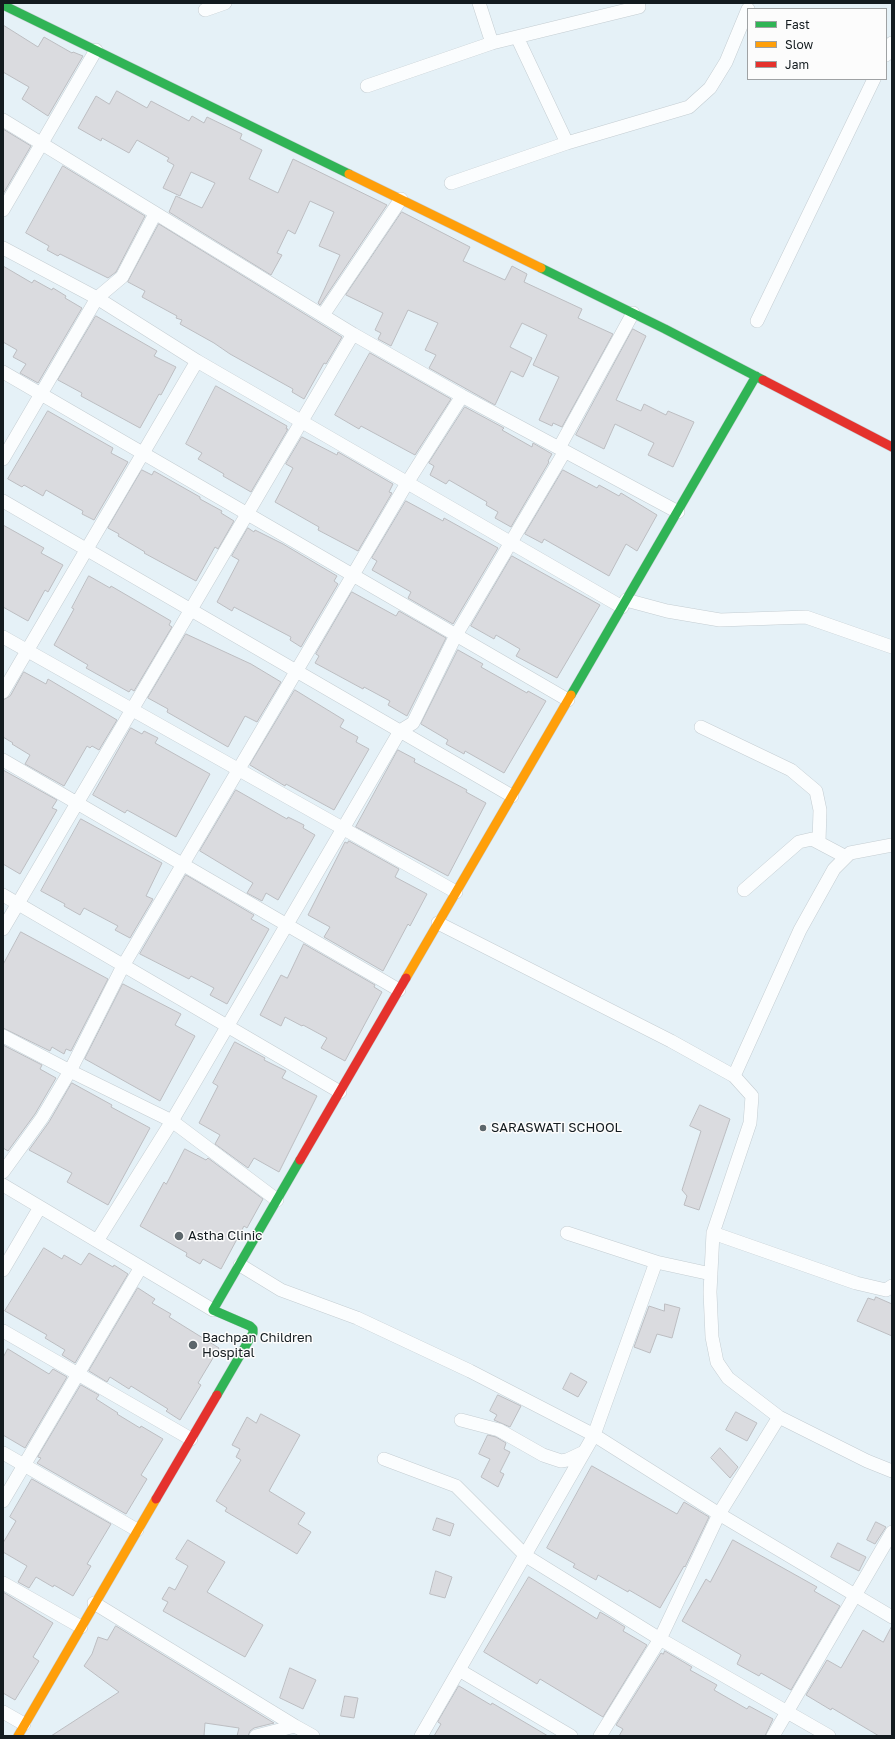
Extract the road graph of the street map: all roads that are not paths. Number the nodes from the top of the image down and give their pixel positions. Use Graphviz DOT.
graph roads {
  1 [pos="226,3"];
  2 [pos="479,3"];
  3 [pos="642,4"];
  4 [pos="3,5"];
  5 [pos="205,10"];
  6 [pos="747,11"];
  7 [pos="517,37"];
  8 [pos="492,43"];
  9 [pos="892,43"];
  10 [pos="96,50"];
  11 [pos="887,53"];
  12 [pos="874,80"];
  13 [pos="367,86"];
  14 [pos="3,120"];
  15 [pos="42,143"];
  16 [pos="567,143"];
  17 [pos="451,183"];
  18 [pos="401,199"];
  19 [pos="3,210"];
  20 [pos="155,214"];
  21 [pos="3,248"];
  22 [pos="97,298"];
  23 [pos="633,313"];
  24 [pos="323,315"];
  25 [pos="758,321"];
  26 [pos="353,334"];
  27 [pos="197,361"];
  28 [pos="3,372"];
  29 [pos="756,376"];
  30 [pos="41,395"];
  31 [pos="462,396"];
  32 [pos="301,421"];
  33 [pos="892,447"];
  34 [pos="562,449"];
  35 [pos="142,454"];
  36 [pos="3,459"];
  37 [pos="407,482"];
  38 [pos="3,501"];
  39 [pos="678,512"];
  40 [pos="247,514"];
  41 [pos="511,542"];
  42 [pos="87,549"];
  43 [pos="353,576"];
  44 [pos="624,603"];
  45 [pos="191,610"];
  46 [pos="456,635"];
  47 [pos="3,637"];
  48 [pos="892,648"];
  49 [pos="27,651"];
  50 [pos="296,671"];
  51 [pos="3,692"];
  52 [pos="568,700"];
  53 [pos="132,710"];
  54 [pos="701,727"];
  55 [pos="400,731"];
  56 [pos="3,760"];
  57 [pos="239,770"];
  58 [pos="512,796"];
  59 [pos="77,803"];
  60 [pos="343,828"];
  61 [pos="819,842"];
  62 [pos="892,845"];
  63 [pos="846,857"];
  64 [pos="183,864"];
  65 [pos="744,890"];
  66 [pos="456,892"];
  67 [pos="3,896"];
  68 [pos="18,904"];
  69 [pos="438,923"];
  70 [pos="286,924"];
  71 [pos="3,929"];
  72 [pos="123,966"];
  73 [pos="399,990"];
  74 [pos="226,1026"];
  75 [pos="3,1036"];
  76 [pos="70,1071"];
  77 [pos="734,1076"];
  78 [pos="340,1092"];
  79 [pos="172,1121"];
  80 [pos="3,1172"];
  81 [pos="3,1185"];
  82 [pos="277,1200"];
  83 [pos="40,1207"];
  84 [pos="568,1233"];
  85 [pos="713,1233"];
  86 [pos="97,1241"];
  87 [pos="656,1262"];
  88 [pos="240,1265"];
  89 [pos="141,1267"];
  90 [pos="3,1270"];
  91 [pos="711,1274"];
  92 [pos="892,1286"];
  93 [pos="213,1310"];
  94 [pos="3,1331"];
  95 [pos="78,1374"];
  96 [pos="779,1417"];
  97 [pos="461,1420"];
  98 [pos="594,1435"];
  99 [pos="191,1439"];
  100 [pos="584,1452"];
  101 [pos="3,1453"];
  102 [pos="384,1459"];
  103 [pos="24,1465"];
  104 [pos="892,1471"];
  105 [pos="3,1501"];
  106 [pos="719,1514"];
  107 [pos="137,1530"];
  108 [pos="892,1532"];
  109 [pos="526,1556"];
  110 [pos="3,1583"];
  111 [pos="855,1595"];
  112 [pos="94,1603"];
  113 [pos="892,1618"];
  114 [pos="81,1627"];
  115 [pos="660,1639"];
  116 [pos="459,1670"];
  117 [pos="3,1712"];
  118 [pos="788,1712"];
  119 [pos="295,1726"];
  120 [pos="21,1730"];
  121 [pos="256,1736"];
  122 [pos="313,1736"];
  123 [pos="421,1736"];
  124 [pos="571,1736"];
  125 [pos="600,1736"];
  126 [pos="773,1736"];
  127 [pos="829,1736"];
  1 -- 5 [label="street"];
  2 -- 8 [label="street"];
  3 -- 7 [label="street"];
  4 -- 10 [label="street"];
  6 -- 16 [label="street"];
  7 -- 8 [label="street"];
  7 -- 16 [label="street"];
  8 -- 13 [label="street"];
  9 -- 11 [label="street"];
  10 -- 15 [label="street"];
  10 -- 18 [label="street"];
  12 -- 25 [label="street"];
  14 -- 15 [label="street"];
  15 -- 19 [label="street"];
  15 -- 20 [label="street"];
  16 -- 17 [label="street"];
  18 -- 23 [label="street"];
  18 -- 24 [label="street"];
  20 -- 22 [label="street"];
  20 -- 24 [label="street"];
  21 -- 22 [label="street"];
  22 -- 27 [label="street"];
  22 -- 30 [label="street"];
  23 -- 29 [label="street"];
  23 -- 34 [label="street"];
  24 -- 26 [label="street"];
  26 -- 31 [label="street"];
  26 -- 32 [label="street"];
  27 -- 32 [label="street"];
  27 -- 35 [label="street"];
  28 -- 30 [label="street"];
  29 -- 33 [label="street"];
  29 -- 39 [label="street"];
  30 -- 35 [label="street"];
  30 -- 36 [label="street"];
  31 -- 34 [label="street"];
  31 -- 37 [label="street"];
  32 -- 37 [label="street"];
  32 -- 40 [label="street"];
  34 -- 39 [label="street"];
  34 -- 41 [label="street"];
  35 -- 40 [label="street"];
  35 -- 42 [label="street"];
  37 -- 41 [label="street"];
  37 -- 43 [label="street"];
  38 -- 42 [label="street"];
  39 -- 44 [label="street"];
  40 -- 43 [label="street"];
  40 -- 45 [label="street"];
  41 -- 44 [label="street"];
  41 -- 46 [label="street"];
  42 -- 45 [label="street"];
  42 -- 49 [label="street"];
  43 -- 46 [label="street"];
  43 -- 50 [label="street"];
  44 -- 48 [label="street"];
  44 -- 52 [label="street"];
  45 -- 50 [label="street"];
  45 -- 53 [label="street"];
  46 -- 52 [label="street"];
  46 -- 55 [label="street"];
  47 -- 49 [label="street"];
  49 -- 51 [label="street"];
  49 -- 53 [label="street"];
  50 -- 55 [label="street"];
  50 -- 57 [label="street"];
  52 -- 58 [label="street"];
  53 -- 57 [label="street"];
  53 -- 59 [label="street"];
  54 -- 61 [label="street"];
  55 -- 58 [label="street"];
  55 -- 60 [label="street"];
  56 -- 59 [label="street"];
  57 -- 60 [label="street"];
  57 -- 64 [label="street"];
  58 -- 66 [label="street"];
  59 -- 64 [label="street"];
  59 -- 68 [label="street"];
  60 -- 66 [label="street"];
  60 -- 70 [label="street"];
  61 -- 63 [label="street"];
  61 -- 65 [label="street"];
  62 -- 63 [label="street"];
  63 -- 77 [label="street"];
  64 -- 70 [label="street"];
  64 -- 72 [label="street"];
  66 -- 69 [label="street"];
  67 -- 68 [label="street"];
  68 -- 71 [label="street"];
  68 -- 72 [label="street"];
  69 -- 73 [label="street"];
  69 -- 77 [label="street"];
  70 -- 73 [label="street"];
  70 -- 74 [label="street"];
  72 -- 74 [label="street"];
  72 -- 76 [label="street"];
  73 -- 78 [label="street"];
  74 -- 78 [label="street"];
  74 -- 79 [label="street"];
  75 -- 76 [label="street"];
  76 -- 79 [label="street"];
  76 -- 80 [label="street"];
  77 -- 85 [label="street"];
  78 -- 82 [label="street"];
  79 -- 82 [label="street"];
  79 -- 86 [label="street"];
  81 -- 83 [label="street"];
  82 -- 88 [label="street"];
  83 -- 86 [label="street"];
  83 -- 90 [label="street"];
  84 -- 87 [label="street"];
  85 -- 91 [label="street"];
  85 -- 92 [label="street"];
  86 -- 89 [label="street"];
  87 -- 91 [label="street"];
  87 -- 98 [label="street"];
  88 -- 93 [label="street"];
  88 -- 98 [label="street"];
  89 -- 93 [label="street"];
  89 -- 95 [label="street"];
  91 -- 96 [label="street"];
  93 -- 99 [label="street"];
  94 -- 95 [label="street"];
  95 -- 99 [label="street"];
  95 -- 103 [label="street"];
  96 -- 104 [label="street"];
  96 -- 106 [label="street"];
  97 -- 100 [label="street"];
  98 -- 100 [label="street"];
  98 -- 106 [label="street"];
  99 -- 107 [label="street"];
  100 -- 109 [label="street"];
  101 -- 103 [label="street"];
  102 -- 109 [label="street"];
  103 -- 105 [label="street"];
  103 -- 107 [label="street"];
  106 -- 111 [label="street"];
  106 -- 115 [label="street"];
  107 -- 112 [label="street"];
  108 -- 111 [label="street"];
  109 -- 115 [label="street"];
  109 -- 116 [label="street"];
  110 -- 114 [label="street"];
  111 -- 113 [label="street"];
  111 -- 118 [label="street"];
  112 -- 114 [label="street"];
  112 -- 119 [label="street"];
  114 -- 120 [label="street"];
  115 -- 118 [label="street"];
  115 -- 125 [label="street"];
  116 -- 123 [label="street"];
  116 -- 124 [label="street"];
  117 -- 120 [label="street"];
  118 -- 126 [label="street"];
  118 -- 127 [label="street"];
  119 -- 121 [label="street"];
  119 -- 122 [label="street"];
}
